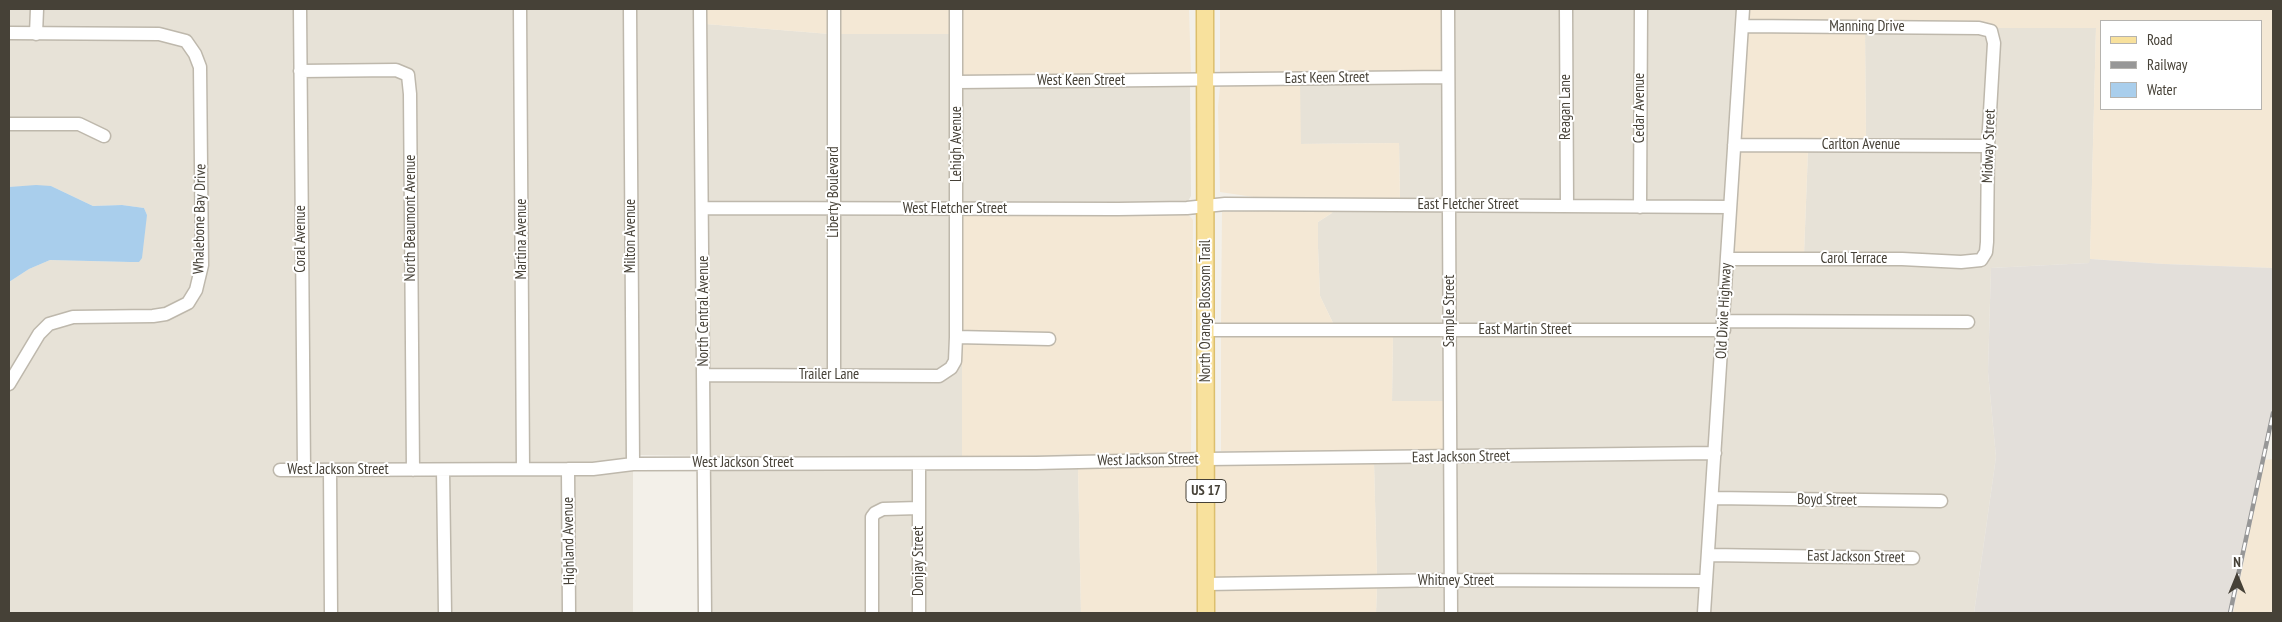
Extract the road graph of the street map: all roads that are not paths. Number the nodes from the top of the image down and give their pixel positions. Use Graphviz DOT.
graph roads {
  1 [pos="37,9"];
  2 [pos="300,9"];
  3 [pos="520,9"];
  4 [pos="630,9"];
  5 [pos="700,9"];
  6 [pos="834,9"];
  7 [pos="956,9"];
  8 [pos="1205,9"];
  9 [pos="1448,9"];
  10 [pos="1566,9"];
  11 [pos="1641,9"];
  12 [pos="1743,9"];
  13 [pos="1742,26"];
  14 [pos="1991,31"];
  15 [pos="9,33"];
  16 [pos="36,34"];
  17 [pos="300,71"];
  18 [pos="1448,77"];
  19 [pos="1205,80"];
  20 [pos="957,82"];
  21 [pos="9,124"];
  22 [pos="104,136"];
  23 [pos="1734,145"];
  24 [pos="1988,146"];
  25 [pos="1449,205"];
  26 [pos="1206,206"];
  27 [pos="1567,206"];
  28 [pos="1640,207"];
  29 [pos="1730,207"];
  30 [pos="703,208"];
  31 [pos="834,209"];
  32 [pos="957,209"];
  33 [pos="1727,258"];
  34 [pos="1981,260"];
  35 [pos="1968,322"];
  36 [pos="1724,326"];
  37 [pos="1206,330"];
  38 [pos="1451,330"];
  39 [pos="956,337"];
  40 [pos="1049,339"];
  41 [pos="951,368"];
  42 [pos="834,374"];
  43 [pos="704,375"];
  44 [pos="9,384"];
  45 [pos="1716,454"];
  46 [pos="1450,457"];
  47 [pos="1206,459"];
  48 [pos="633,464"];
  49 [pos="704,464"];
  50 [pos="918,464"];
  51 [pos="523,469"];
  52 [pos="568,469"];
  53 [pos="280,470"];
  54 [pos="304,470"];
  55 [pos="330,470"];
  56 [pos="413,470"];
  57 [pos="443,470"];
  58 [pos="1712,498"];
  59 [pos="1942,501"];
  60 [pos="919,508"];
  61 [pos="1708,555"];
  62 [pos="1914,558"];
  63 [pos="1451,580"];
  64 [pos="1706,581"];
  65 [pos="1206,584"];
  66 [pos="331,613"];
  67 [pos="444,613"];
  68 [pos="570,613"];
  69 [pos="705,613"];
  70 [pos="872,613"];
  71 [pos="919,613"];
  72 [pos="1206,613"];
  73 [pos="1451,613"];
  74 [pos="1704,613"];
  1 -- 16 [label="street"];
  2 -- 17 [label="street, Coral Avenue"];
  3 -- 51 [label="street, Martina Avenue"];
  4 -- 48 [label="street, Milton Avenue"];
  5 -- 30 [label="street, North Central Avenue"];
  6 -- 31 [label="street, Liberty Boulevard"];
  7 -- 20 [label="street, Lehigh Avenue"];
  8 -- 19 [label="main road, North Orange Blossom Trail / US 17"];
  9 -- 18 [label="street, Sample Street"];
  10 -- 27 [label="street, Reagan Lane"];
  11 -- 28 [label="street, Cedar Avenue"];
  12 -- 13 [label="street, Old Dixie Highway"];
  13 -- 14 [label="street, Manning Drive"];
  13 -- 23 [label="street, Old Dixie Highway"];
  14 -- 24 [label="street, Midway Street"];
  15 -- 16 [label="street"];
  16 -- 44 [label="street, Whalebone Bay Drive"];
  17 -- 54 [label="street, Coral Avenue"];
  17 -- 56 [label="street, North Beaumont Avenue"];
  18 -- 19 [label="street, East Keen Street"];
  18 -- 25 [label="street, Sample Street"];
  19 -- 20 [label="street, West Keen Street"];
  19 -- 26 [label="main road, North Orange Blossom Trail / US 17"];
  20 -- 32 [label="street, Lehigh Avenue"];
  21 -- 22 [label="street"];
  23 -- 24 [label="street, Carlton Avenue"];
  23 -- 29 [label="street, Old Dixie Highway"];
  24 -- 34 [label="street, Midway Street"];
  25 -- 26 [label="street, East Fletcher Street"];
  25 -- 27 [label="street, East Fletcher Street"];
  25 -- 38 [label="street, Sample Street"];
  26 -- 32 [label="street, West Fletcher Street"];
  26 -- 37 [label="main road, North Orange Blossom Trail / US 17"];
  27 -- 28 [label="street, East Fletcher Street"];
  28 -- 29 [label="street, East Fletcher Street"];
  29 -- 33 [label="street, Old Dixie Highway"];
  30 -- 31 [label="street, West Fletcher Street"];
  30 -- 43 [label="street, North Central Avenue"];
  31 -- 32 [label="street, West Fletcher Street"];
  31 -- 42 [label="street, Liberty Boulevard"];
  32 -- 39 [label="street, Lehigh Avenue"];
  33 -- 34 [label="street, Carol Terrace"];
  33 -- 36 [label="street, Old Dixie Highway"];
  35 -- 36 [label="street, East Martin Street"];
  36 -- 38 [label="street, East Martin Street"];
  36 -- 45 [label="street, Old Dixie Highway"];
  37 -- 38 [label="street, East Martin Street"];
  37 -- 47 [label="main road, North Orange Blossom Trail / US 17"];
  38 -- 46 [label="street, Sample Street"];
  39 -- 40 [label="street"];
  39 -- 41 [label="street, Lehigh Avenue"];
  41 -- 42 [label="street, Trailer Lane"];
  42 -- 43 [label="street, Trailer Lane"];
  43 -- 49 [label="street, North Central Avenue"];
  45 -- 46 [label="street, East Jackson Street"];
  45 -- 58 [label="street, Old Dixie Highway"];
  46 -- 47 [label="street, East Jackson Street"];
  46 -- 63 [label="street, Sample Street"];
  47 -- 50 [label="street, West Jackson Street"];
  47 -- 65 [label="main road, North Orange Blossom Trail / US 17"];
  48 -- 49 [label="street, West Jackson Street"];
  48 -- 52 [label="street, West Jackson Street"];
  49 -- 50 [label="street, West Jackson Street"];
  49 -- 69 [label="street, North Central Avenue"];
  50 -- 60 [label="street, Donjay Street"];
  51 -- 52 [label="street, West Jackson Street"];
  51 -- 57 [label="street, West Jackson Street"];
  52 -- 68 [label="street, Highland Avenue"];
  53 -- 54 [label="street, West Jackson Street"];
  54 -- 55 [label="street, West Jackson Street"];
  55 -- 56 [label="street, West Jackson Street"];
  55 -- 66 [label="street"];
  56 -- 57 [label="street, West Jackson Street"];
  57 -- 67 [label="street"];
  58 -- 59 [label="street, Boyd Street"];
  58 -- 61 [label="street, Old Dixie Highway"];
  60 -- 70 [label="street"];
  60 -- 71 [label="street, Donjay Street"];
  61 -- 62 [label="street, East Jackson Street"];
  61 -- 64 [label="street, Old Dixie Highway"];
  63 -- 64 [label="street, Whitney Street"];
  63 -- 65 [label="street, Whitney Street"];
  63 -- 73 [label="street, Sample Street"];
  64 -- 74 [label="street, Old Dixie Highway"];
  65 -- 72 [label="main road, North Orange Blossom Trail / US 17"];
}
